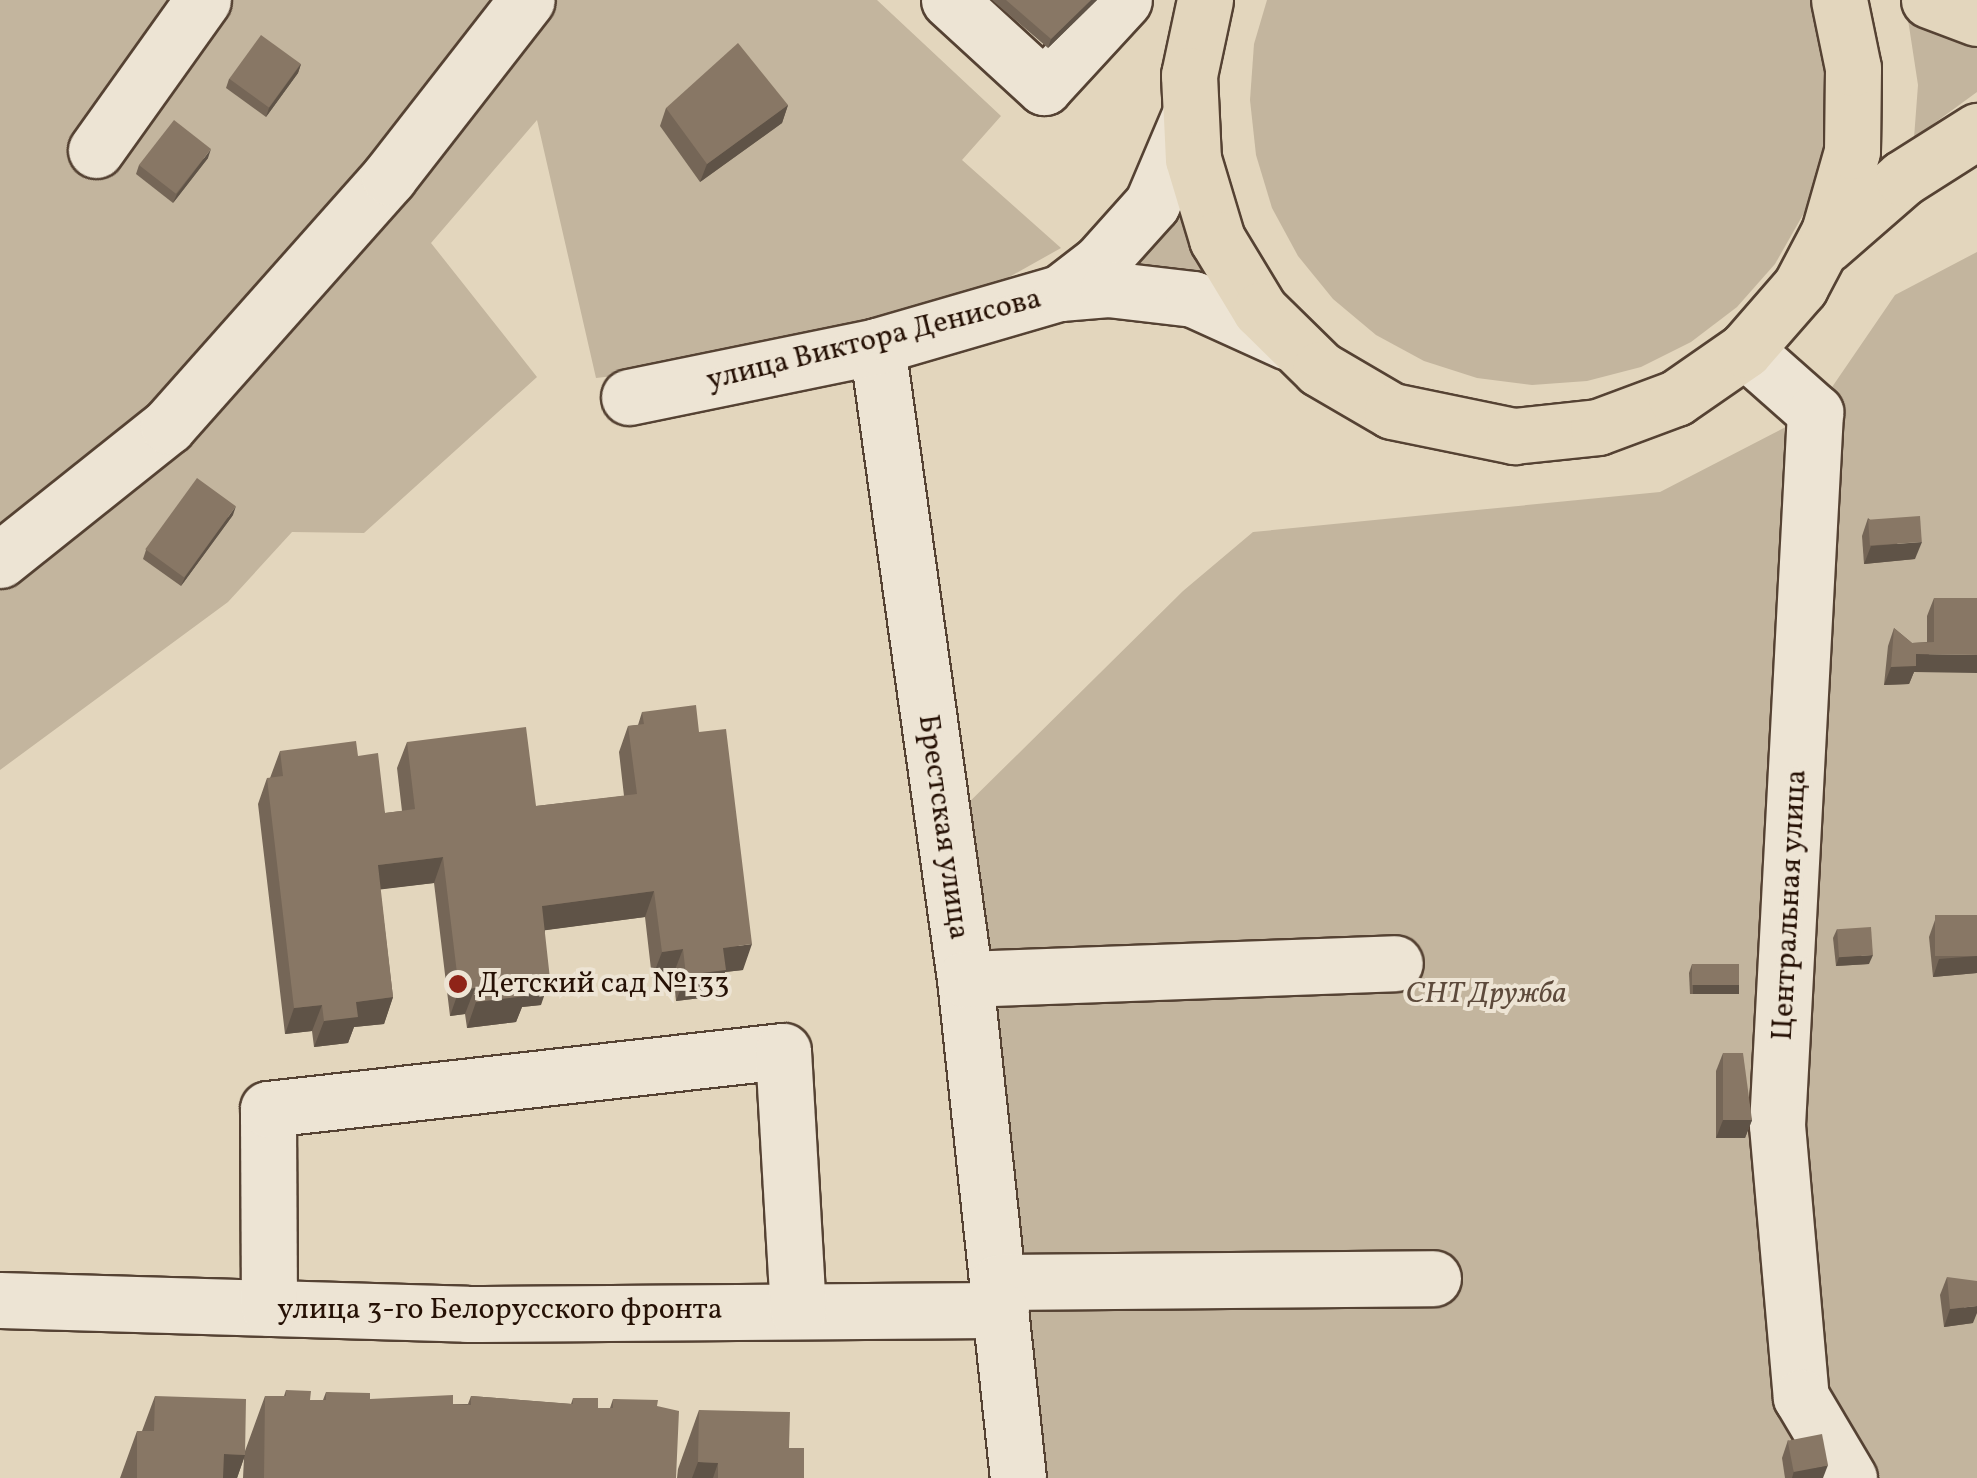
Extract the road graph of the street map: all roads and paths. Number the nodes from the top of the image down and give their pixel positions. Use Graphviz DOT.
graph roads {
  1 [pos="203,0"];
  2 [pos="527,0"];
  3 [pos="950,0"];
  4 [pos="1124,0"];
  5 [pos="1205,0"];
  6 [pos="1838,0"];
  7 [pos="1929,0"];
  8 [pos="1977,18"];
  9 [pos="1188,117"];
  10 [pos="1977,131"];
  11 [pos="96,150"];
  12 [pos="1820,251"];
  13 [pos="1060,293"];
  14 [pos="1288,342"];
  15 [pos="877,346"];
  16 [pos="1744,350"];
  17 [pos="629,397"];
  18 [pos="0,560"];
  19 [pos="1395,963"];
  20 [pos="965,979"];
  21 [pos="1433,1278"];
  22 [pos="1000,1296"];
  23 [pos="0,1300"];
  24 [pos="269,1308"];
  25 [pos="798,1312"];
  26 [pos="1018,1478"];
  27 [pos="1850,1478"];
  1 -- 11 [label="street"];
  2 -- 18 [label="street"];
  3 -- 4 [label="street"];
  5 -- 9 [label="main road"];
  6 -- 12 [label="main road"];
  7 -- 8 [label="main road"];
  9 -- 13 [label="street, улица Виктора Денисова"];
  9 -- 14 [label="main road"];
  10 -- 12 [label="main road"];
  12 -- 16 [label="main road"];
  13 -- 14 [label="street, улица Виктора Денисова"];
  13 -- 15 [label="street, улица Виктора Денисова"];
  14 -- 16 [label="main road"];
  15 -- 17 [label="street, улица Виктора Денисова"];
  15 -- 20 [label="street, Брестская улица"];
  16 -- 27 [label="street, Центральная улица"];
  19 -- 20 [label="street"];
  20 -- 22 [label="street, Брестская улица"];
  21 -- 22 [label="street, улица 3-го Белорусского фронта"];
  22 -- 25 [label="street, улица 3-го Белорусского фронта"];
  22 -- 26 [label="street, Брестская улица"];
  23 -- 24 [label="street, улица 3-го Белорусского фронта"];
  24 -- 25 [label="street, улица 3-го Белорусского фронта"];
  24 -- 25 [label="street"];
}
